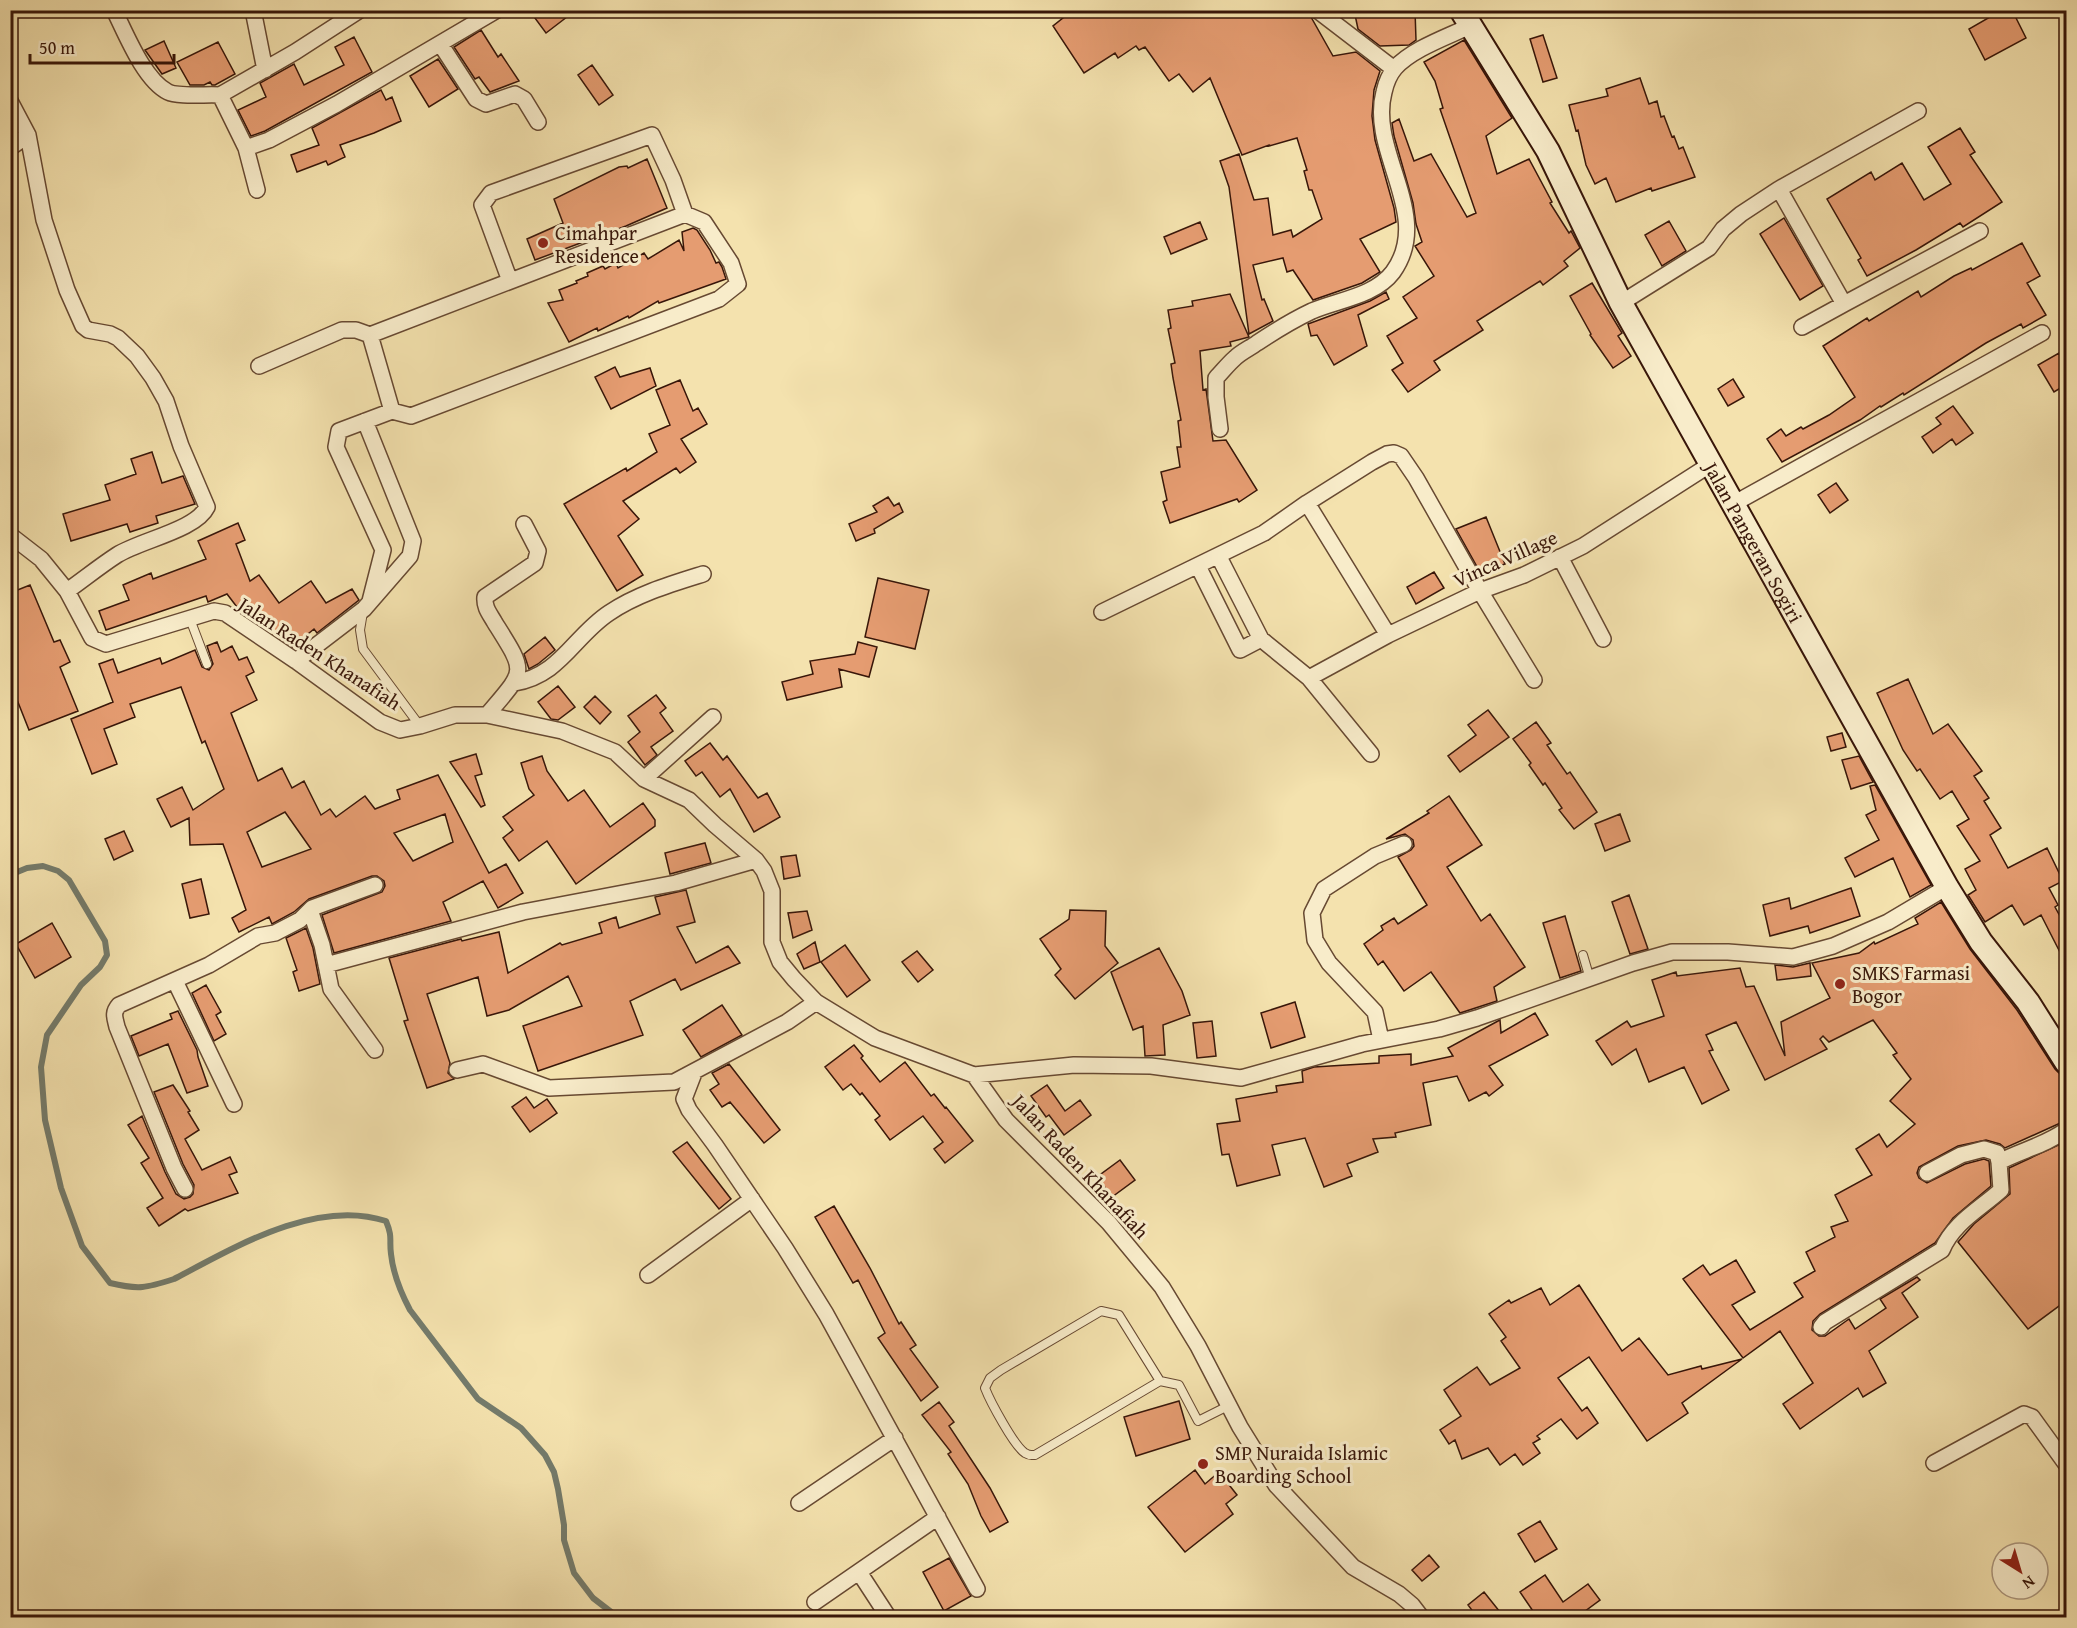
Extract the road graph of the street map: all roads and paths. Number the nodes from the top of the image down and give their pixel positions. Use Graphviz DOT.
graph roads {
  1 [pos="114,10"];
  2 [pos="253,10"];
  3 [pos="360,10"];
  4 [pos="497,10"];
  5 [pos="1317,10"];
  6 [pos="1466,18"];
  7 [pos="441,45"];
  8 [pos="265,69"];
  9 [pos="1395,69"];
  10 [pos="220,95"];
  11 [pos="10,101"];
  12 [pos="1918,111"];
  13 [pos="538,122"];
  14 [pos="28,135"];
  15 [pos="10,148"];
  16 [pos="246,148"];
  17 [pos="1779,189"];
  18 [pos="257,190"];
  19 [pos="685,214"];
  20 [pos="1980,231"];
  21 [pos="510,281"];
  22 [pos="1621,303"];
  23 [pos="1844,303"];
  24 [pos="1802,327"];
  25 [pos="2042,333"];
  26 [pos="370,335"];
  27 [pos="260,366"];
  28 [pos="392,411"];
  29 [pos="365,421"];
  30 [pos="1220,429"];
  31 [pos="1711,464"];
  32 [pos="1307,503"];
  33 [pos="1733,504"];
  34 [pos="524,524"];
  35 [pos="10,535"];
  36 [pos="1219,557"];
  37 [pos="1560,557"];
  38 [pos="1198,566"];
  39 [pos="703,574"];
  40 [pos="67,591"];
  41 [pos="1480,591"];
  42 [pos="367,605"];
  43 [pos="1102,612"];
  44 [pos="190,619"];
  45 [pos="1388,635"];
  46 [pos="1261,639"];
  47 [pos="1603,639"];
  48 [pos="296,661"];
  49 [pos="207,664"];
  50 [pos="1309,678"];
  51 [pos="1534,680"];
  52 [pos="514,683"];
  53 [pos="487,715"];
  54 [pos="713,717"];
  55 [pos="420,726"];
  56 [pos="1371,753"];
  57 [pos="644,779"];
  58 [pos="1404,843"];
  59 [pos="756,860"];
  60 [pos="375,885"];
  61 [pos="1947,887"];
  62 [pos="310,910"];
  63 [pos="1583,955"];
  64 [pos="326,965"];
  65 [pos="1590,979"];
  66 [pos="175,981"];
  67 [pos="816,1002"];
  68 [pos="1381,1041"];
  69 [pos="375,1050"];
  70 [pos="2067,1062"];
  71 [pos="457,1070"];
  72 [pos="694,1072"];
  73 [pos="974,1075"];
  74 [pos="234,1104"];
  75 [pos="2067,1130"];
  76 [pos="1999,1162"];
  77 [pos="1927,1173"];
  78 [pos="185,1189"];
  79 [pos="752,1199"];
  80 [pos="648,1275"];
  81 [pos="1821,1327"];
  82 [pos="1160,1381"];
  83 [pos="1230,1405"];
  84 [pos="895,1438"];
  85 [pos="1934,1463"];
  86 [pos="2067,1464"];
  87 [pos="799,1503"];
  88 [pos="938,1517"];
  89 [pos="859,1572"];
  90 [pos="977,1589"];
  91 [pos="815,1602"];
  92 [pos="889,1617"];
  93 [pos="1422,1617"];
  1 -- 10 [label="street"];
  2 -- 8 [label="street"];
  3 -- 8 [label="street"];
  4 -- 7 [label="street"];
  5 -- 9 [label="street"];
  6 -- 9 [label="street"];
  6 -- 22 [label="street, Jalan Pangeran Sogiri"];
  7 -- 13 [label="street"];
  7 -- 16 [label="street"];
  8 -- 10 [label="street"];
  9 -- 30 [label="street"];
  10 -- 16 [label="street"];
  11 -- 14 [label="street"];
  12 -- 17 [label="street"];
  14 -- 15 [label="street"];
  14 -- 40 [label="street"];
  16 -- 18 [label="street"];
  17 -- 22 [label="street"];
  17 -- 23 [label="street"];
  19 -- 21 [label="street"];
  19 -- 21 [label="street"];
  19 -- 28 [label="street"];
  20 -- 23 [label="street"];
  21 -- 26 [label="street"];
  22 -- 31 [label="street, Jalan Pangeran Sogiri"];
  23 -- 24 [label="street"];
  25 -- 33 [label="street"];
  26 -- 27 [label="street"];
  26 -- 28 [label="street"];
  28 -- 29 [label="street"];
  29 -- 42 [label="street"];
  29 -- 42 [label="street"];
  31 -- 33 [label="street, Jalan Pangeran Sogiri"];
  31 -- 37 [label="street, Vinca Village"];
  32 -- 36 [label="street"];
  32 -- 41 [label="street"];
  32 -- 45 [label="street"];
  33 -- 61 [label="street, Jalan Pangeran Sogiri"];
  34 -- 52 [label="street"];
  35 -- 40 [label="street, Jalan Raden Khanafiah"];
  36 -- 38 [label="street"];
  36 -- 46 [label="street"];
  37 -- 41 [label="street, Vinca Village"];
  37 -- 47 [label="street"];
  38 -- 43 [label="street"];
  38 -- 46 [label="street"];
  39 -- 52 [label="street"];
  40 -- 44 [label="street, Jalan Raden Khanafiah"];
  41 -- 45 [label="street, Vinca Village"];
  41 -- 51 [label="street"];
  42 -- 48 [label="street"];
  42 -- 55 [label="lane"];
  44 -- 48 [label="street, Jalan Raden Khanafiah"];
  44 -- 49 [label="lane"];
  45 -- 50 [label="street, Vinca Village"];
  46 -- 50 [label="street"];
  48 -- 55 [label="street, Jalan Raden Khanafiah"];
  50 -- 56 [label="street"];
  52 -- 53 [label="street"];
  53 -- 55 [label="street, Jalan Raden Khanafiah"];
  53 -- 57 [label="street, Jalan Raden Khanafiah"];
  54 -- 57 [label="street"];
  57 -- 59 [label="street, Jalan Raden Khanafiah"];
  58 -- 68 [label="street"];
  59 -- 64 [label="street"];
  59 -- 67 [label="street, Jalan Raden Khanafiah"];
  60 -- 62 [label="street"];
  61 -- 65 [label="street"];
  61 -- 70 [label="street, Jalan Pangeran Sogiri"];
  62 -- 64 [label="street"];
  62 -- 66 [label="street"];
  63 -- 65 [label="lane"];
  64 -- 69 [label="street"];
  65 -- 68 [label="street"];
  66 -- 74 [label="street"];
  66 -- 78 [label="street"];
  67 -- 72 [label="street"];
  67 -- 73 [label="street, Jalan Raden Khanafiah"];
  68 -- 73 [label="street"];
  71 -- 72 [label="street"];
  72 -- 79 [label="street"];
  73 -- 83 [label="street, Jalan Raden Khanafiah"];
  75 -- 76 [label="street"];
  76 -- 77 [label="street"];
  76 -- 81 [label="street"];
  79 -- 80 [label="street"];
  79 -- 84 [label="street"];
  82 -- 82 [label="lane"];
  82 -- 83 [label="lane"];
  83 -- 93 [label="street, Jalan Raden Khanafiah"];
  84 -- 87 [label="street"];
  84 -- 88 [label="street"];
  85 -- 86 [label="street"];
  88 -- 89 [label="street"];
  88 -- 90 [label="street"];
  89 -- 91 [label="street"];
  89 -- 92 [label="street"];
}
